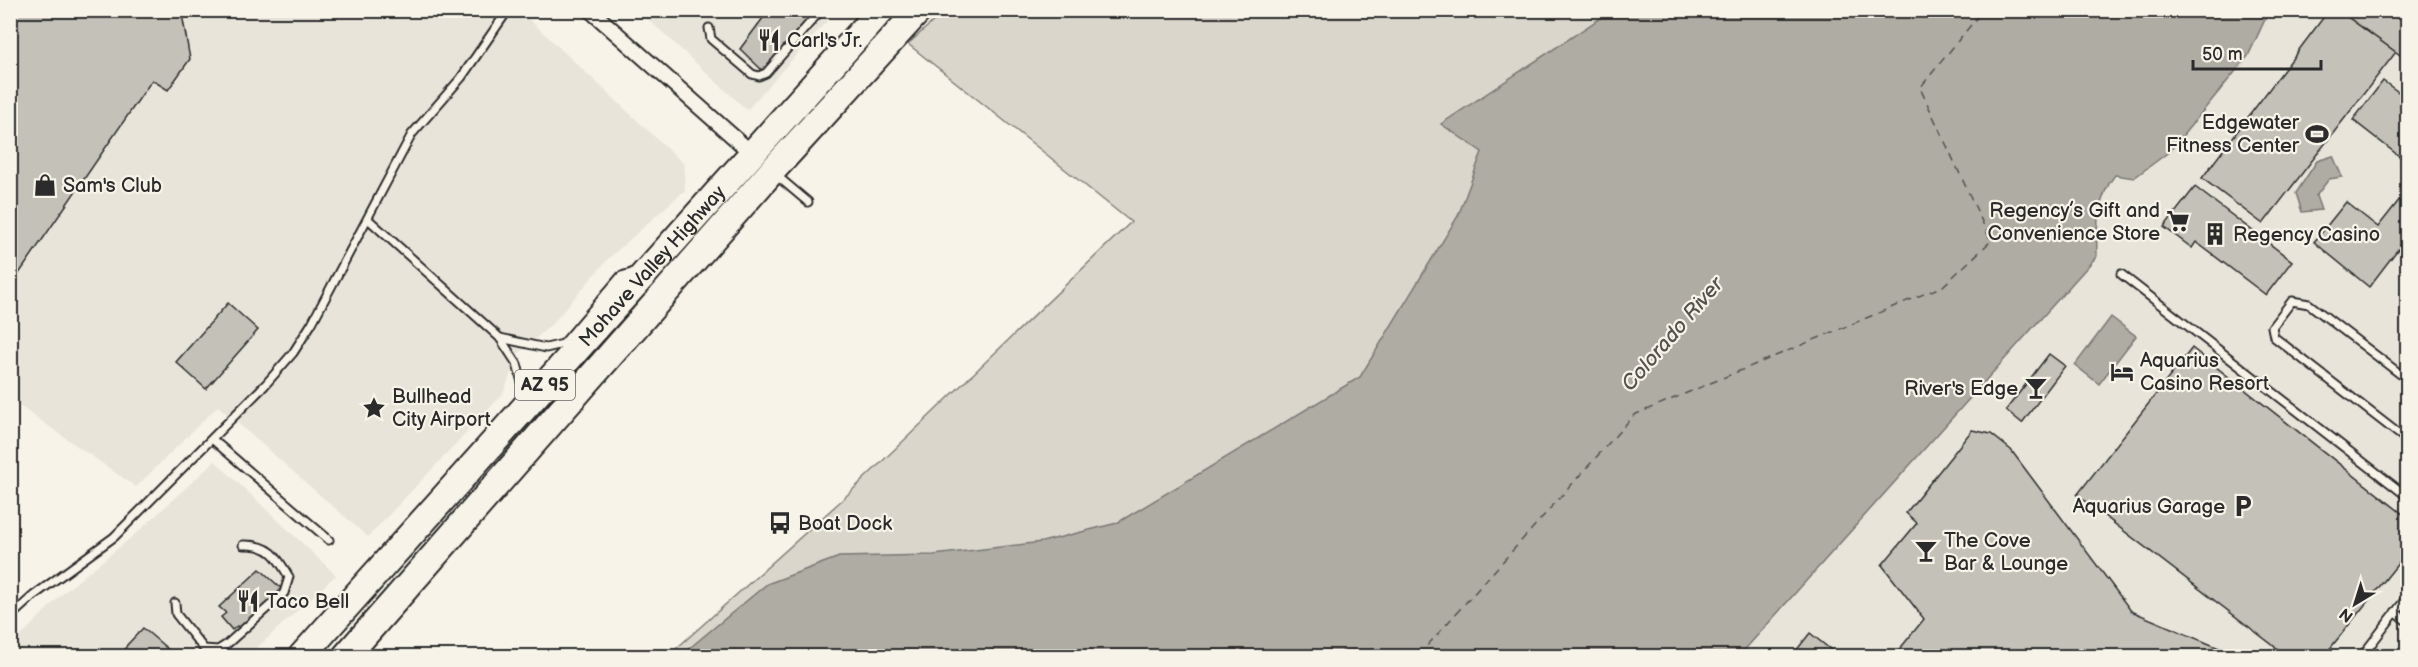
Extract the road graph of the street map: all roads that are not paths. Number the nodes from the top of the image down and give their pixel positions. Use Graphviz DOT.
graph roads {
  1 [pos="508,10"];
  2 [pos="590,10"];
  3 [pos="821,10"];
  4 [pos="881,10"];
  5 [pos="919,10"];
  6 [pos="709,27"];
  7 [pos="752,154"];
  8 [pos="772,171"];
  9 [pos="808,202"];
  10 [pos="368,219"];
  11 [pos="653,266"];
  12 [pos="2121,274"];
  13 [pos="500,338"];
  14 [pos="2408,380"];
  15 [pos="528,404"];
  16 [pos="212,439"];
  17 [pos="2408,441"];
  18 [pos="2408,497"];
  19 [pos="329,540"];
  20 [pos="243,546"];
  21 [pos="2408,596"];
  22 [pos="175,603"];
  23 [pos="2395,612"];
  24 [pos="10,617"];
  25 [pos="2408,622"];
  26 [pos="2367,650"];
  27 [pos="302,657"];
  28 [pos="346,657"];
  29 [pos="2362,657"];
  30 [pos="2376,657"];
  1 -- 10 [label="lane"];
  2 -- 7 [label="street"];
  3 -- 6 [label="lane"];
  4 -- 7 [label="highway, Mohave Valley Highway / AZ 95"];
  5 -- 8 [label="highway, Mohave Valley Highway / AZ 95"];
  7 -- 8 [label="street"];
  7 -- 11 [label="highway, Mohave Valley Highway / AZ 95"];
  8 -- 9 [label="lane"];
  8 -- 28 [label="highway, Mohave Valley Highway / AZ 95"];
  10 -- 13 [label="lane"];
  10 -- 16 [label="lane"];
  11 -- 13 [label="lane"];
  11 -- 15 [label="highway, Mohave Valley Highway / AZ 95"];
  12 -- 18 [label="lane"];
  13 -- 15 [label="lane"];
  14 -- 17 [label="lane"];
  15 -- 27 [label="highway, Mohave Valley Highway / AZ 95"];
  16 -- 19 [label="lane"];
  16 -- 24 [label="lane"];
  20 -- 22 [label="lane"];
  21 -- 23 [label="lane"];
  23 -- 25 [label="lane"];
  23 -- 26 [label="lane"];
  26 -- 29 [label="lane"];
  26 -- 30 [label="lane"];
}
